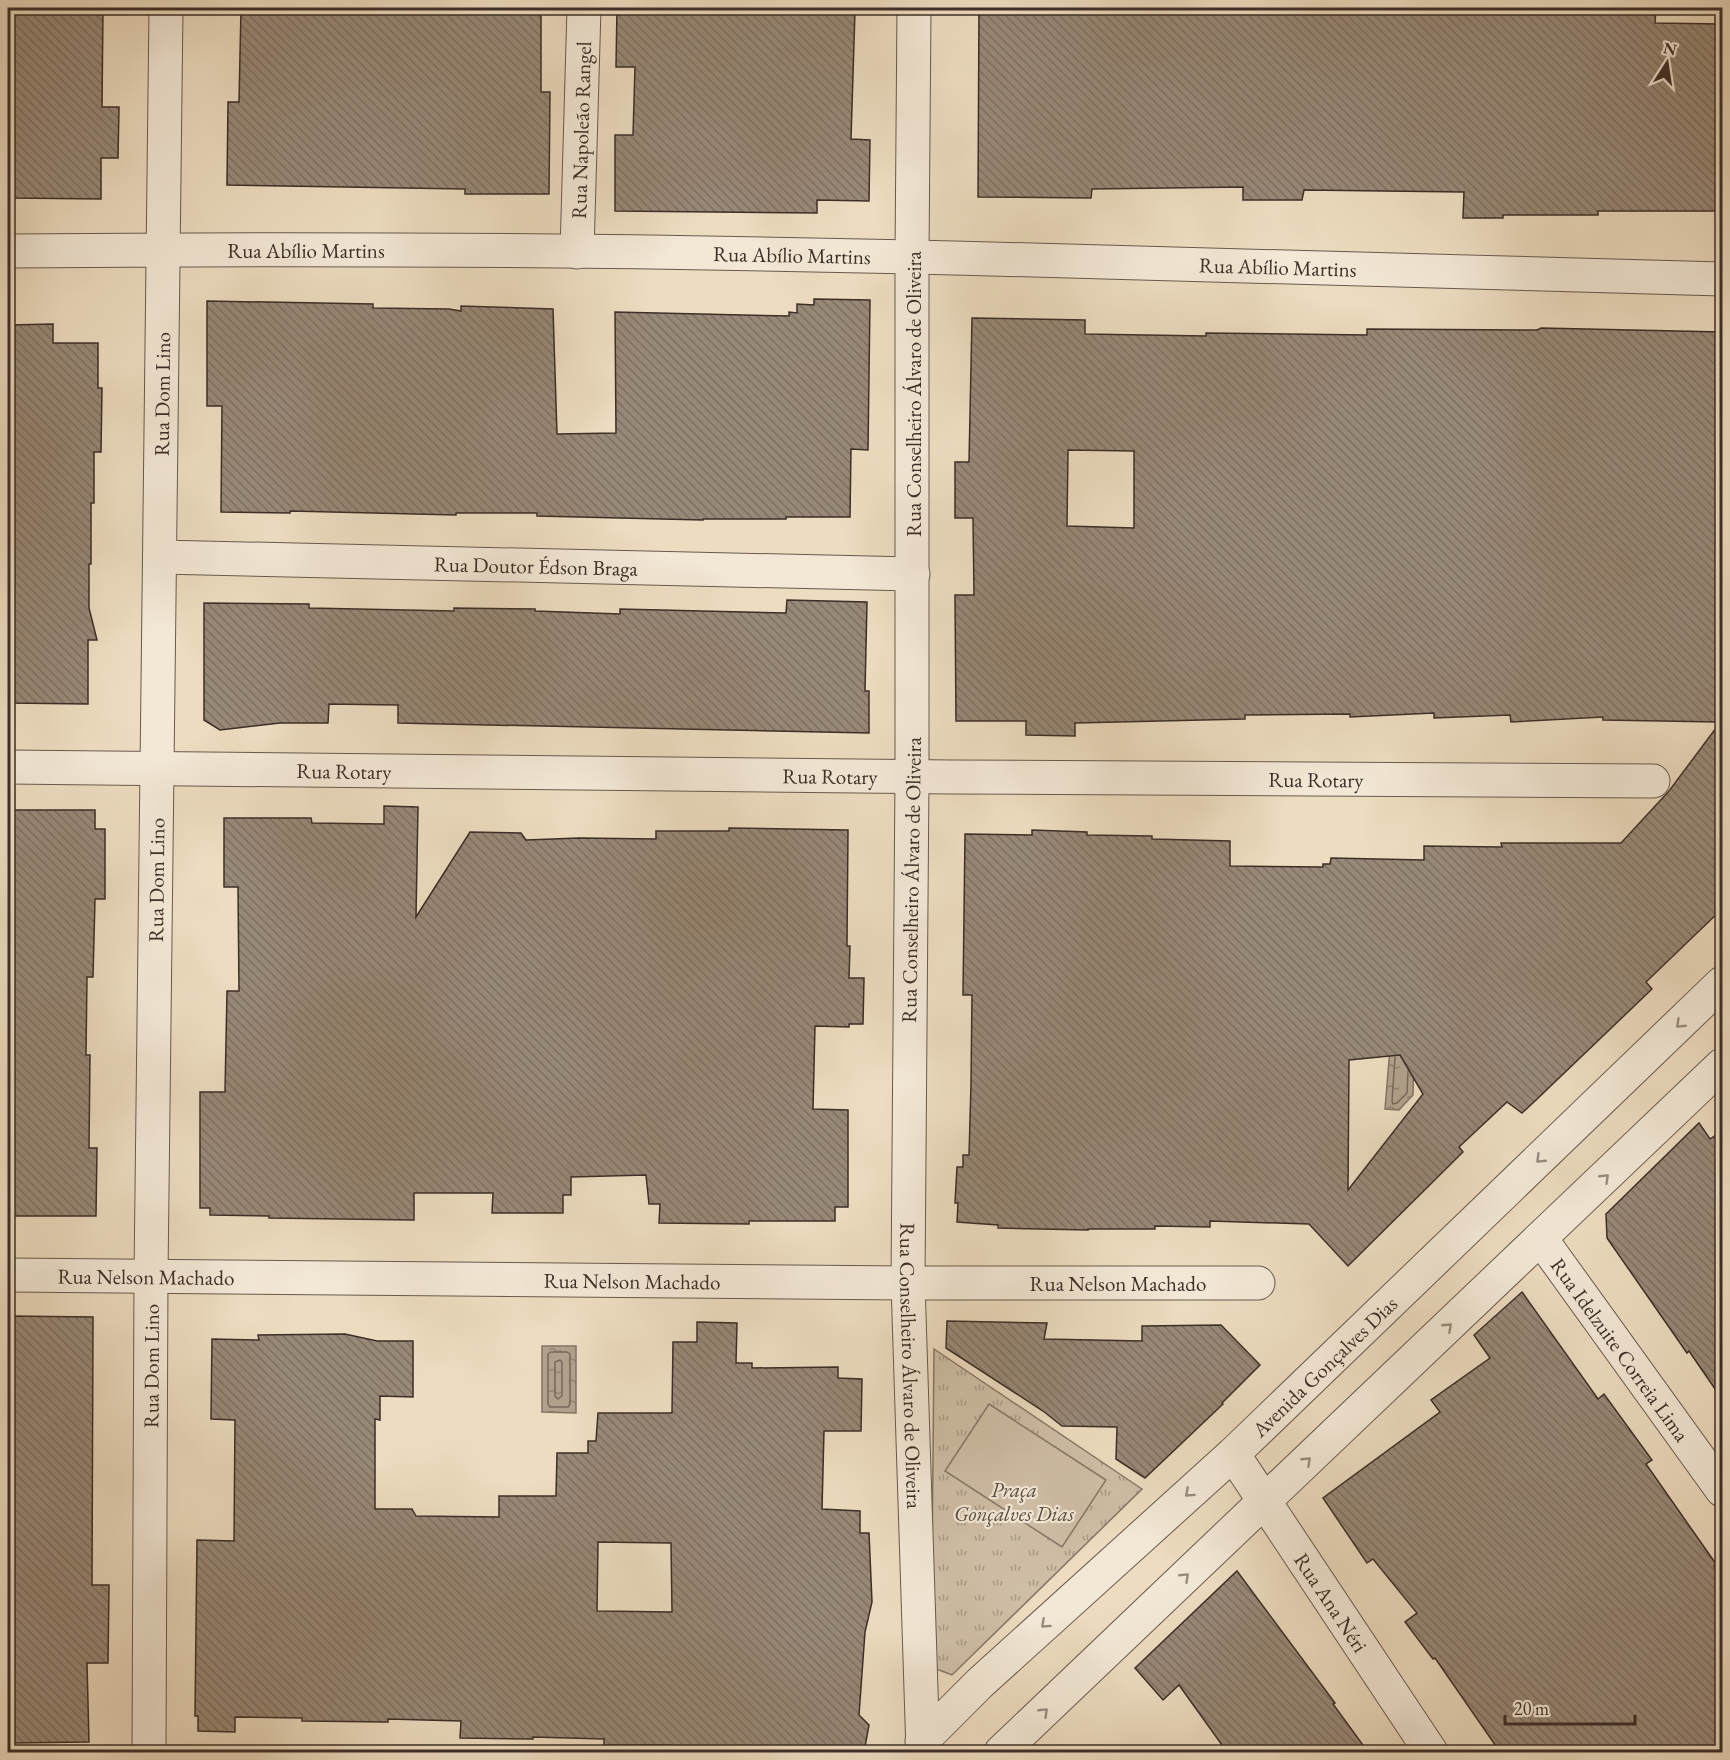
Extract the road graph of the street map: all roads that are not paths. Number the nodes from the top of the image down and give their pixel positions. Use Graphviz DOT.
graph roads {
  1 [pos="166,8"];
  2 [pos="584,8"];
  3 [pos="914,8"];
  4 [pos="8,250"];
  5 [pos="163,250"];
  6 [pos="577,252"];
  7 [pos="912,257"];
  8 [pos="1722,279"];
  9 [pos="160,557"];
  10 [pos="913,574"];
  11 [pos="8,767"];
  12 [pos="157,769"];
  13 [pos="912,776"];
  14 [pos="1653,781"];
  15 [pos="1722,984"];
  16 [pos="1722,1065"];
  17 [pos="1541,1239"];
  18 [pos="8,1275"];
  19 [pos="151,1275"];
  20 [pos="908,1283"];
  21 [pos="1258,1283"];
  22 [pos="1233,1454"];
  23 [pos="1722,1490"];
  24 [pos="1264,1501"];
  25 [pos="922,1747"];
  26 [pos="149,1752"];
  27 [pos="1001,1752"];
  28 [pos="1431,1752"];
  1 -- 5 [label="street, Rua Dom Lino"];
  2 -- 6 [label="street, Rua Napoleão Rangel"];
  3 -- 7 [label="street, Rua Conselheiro Álvaro de Oliveira"];
  4 -- 5 [label="street, Rua Abílio Martins"];
  5 -- 6 [label="street, Rua Abílio Martins"];
  5 -- 9 [label="street, Rua Dom Lino"];
  6 -- 7 [label="street, Rua Abílio Martins"];
  7 -- 8 [label="street, Rua Abílio Martins"];
  7 -- 10 [label="street, Rua Conselheiro Álvaro de Oliveira"];
  9 -- 10 [label="street, Rua Doutor Édson Braga"];
  9 -- 12 [label="street, Rua Dom Lino"];
  10 -- 13 [label="street, Rua Conselheiro Álvaro de Oliveira"];
  11 -- 12 [label="street, Rua Rotary"];
  12 -- 13 [label="street, Rua Rotary"];
  12 -- 19 [label="street, Rua Dom Lino"];
  13 -- 14 [label="street, Rua Rotary"];
  13 -- 20 [label="street, Rua Conselheiro Álvaro de Oliveira"];
  15 -- 22 [label="street, Avenida Gonçalves Dias, one-way"];
  17 -- 16 [label="street, one-way"];
  17 -- 23 [label="street, Rua Idelzuite Correia Lima"];
  24 -- 17 [label="street, one-way"];
  18 -- 19 [label="street, Rua Nelson Machado"];
  19 -- 20 [label="street, Rua Nelson Machado"];
  19 -- 26 [label="street, Rua Dom Lino"];
  20 -- 21 [label="street, Rua Nelson Machado"];
  20 -- 25 [label="street, Rua Conselheiro Álvaro de Oliveira"];
  22 -- 24 [label="street, Rua Ana Néri"];
  22 -- 25 [label="street, Avenida Gonçalves Dias, one-way"];
  27 -- 24 [label="street, one-way"];
  24 -- 28 [label="street, Rua Ana Néri"];
}
